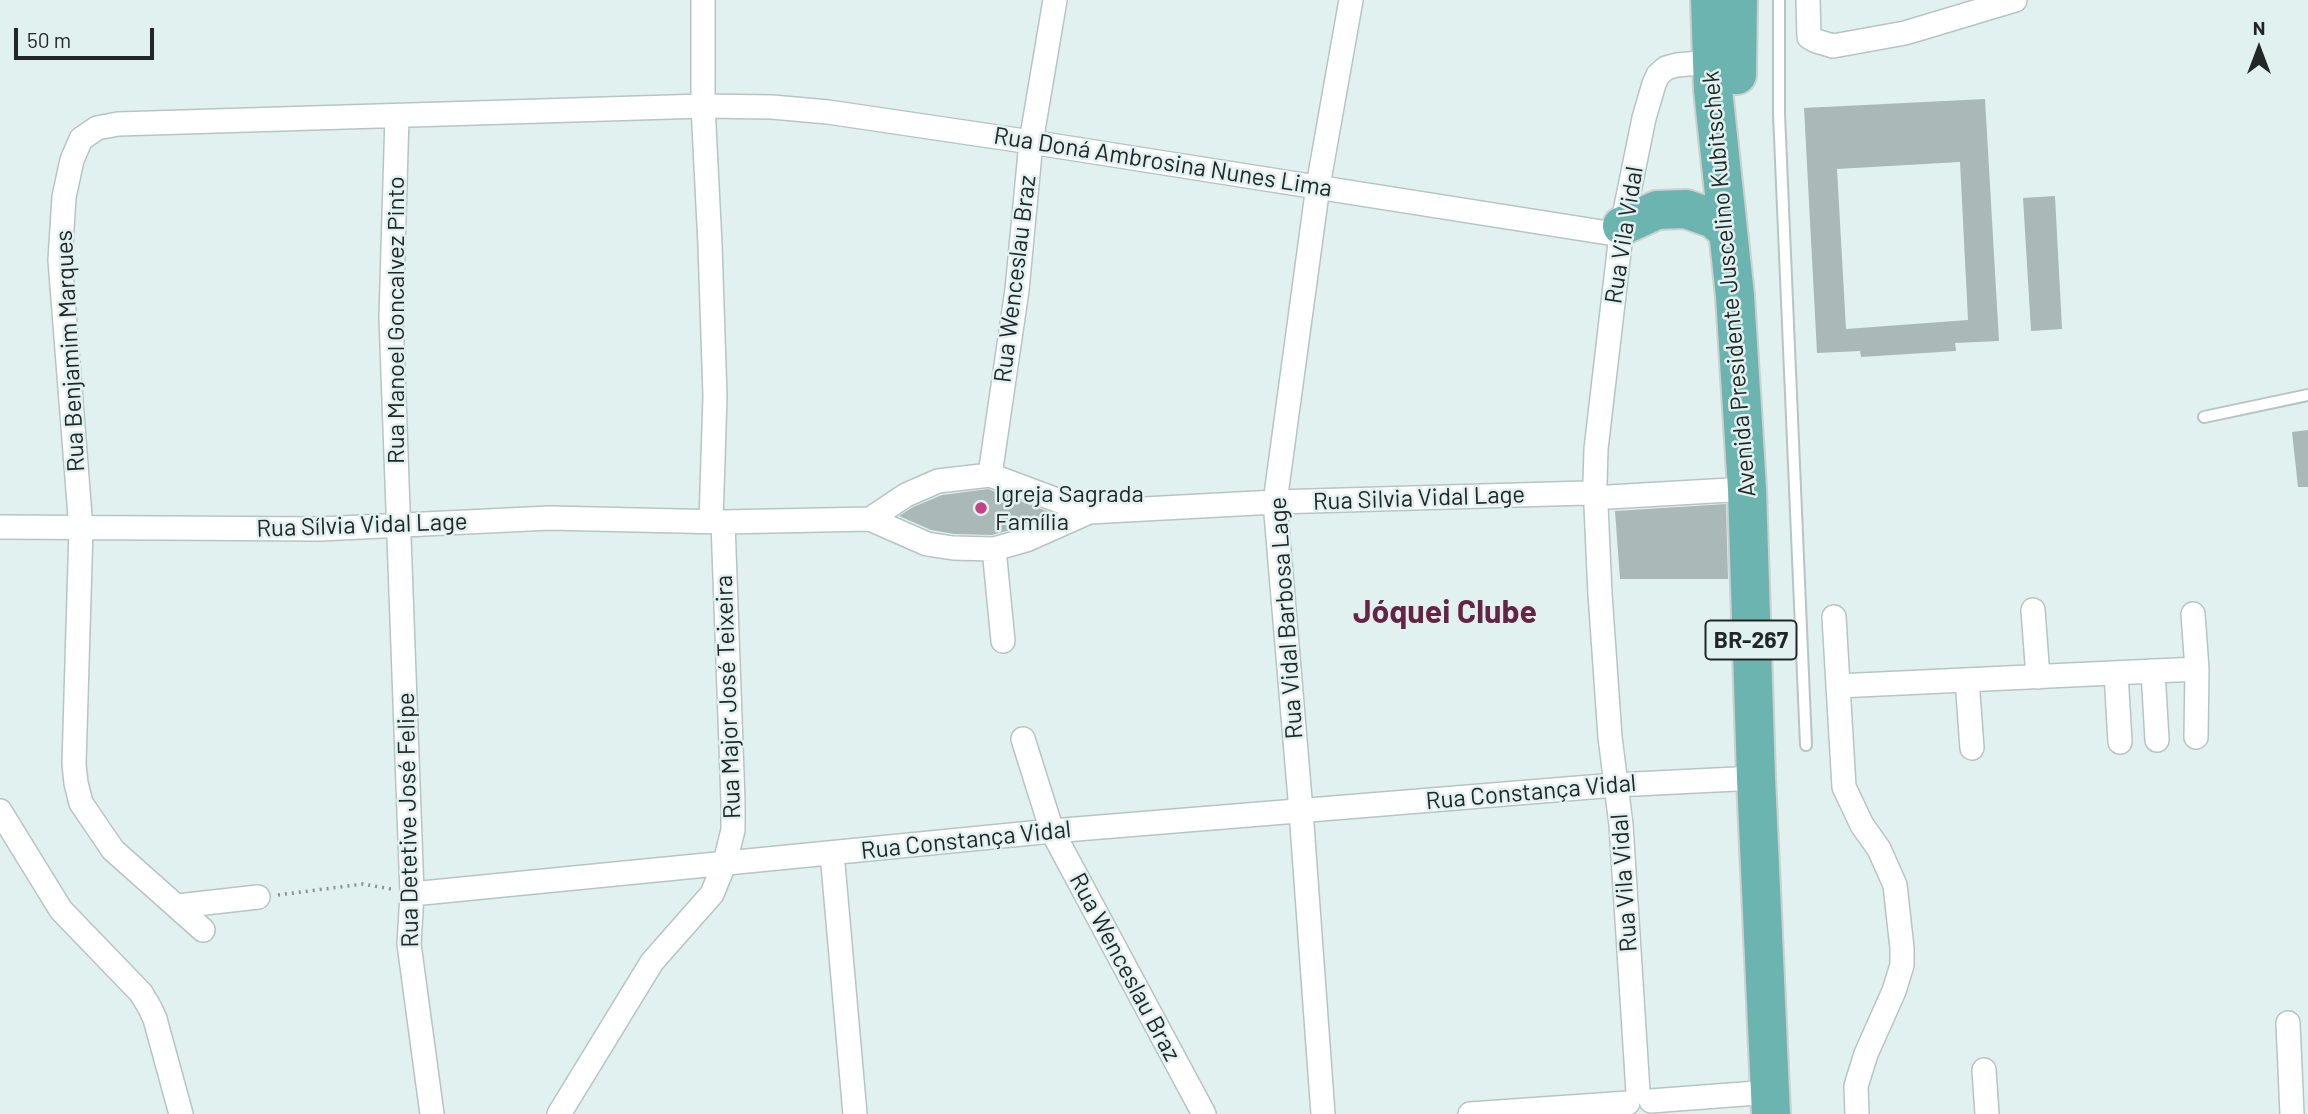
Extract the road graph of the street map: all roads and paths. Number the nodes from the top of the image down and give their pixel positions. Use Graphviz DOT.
graph roads {
  1 [pos="703,0"];
  2 [pos="1055,0"];
  3 [pos="1351,0"];
  4 [pos="1710,0"];
  5 [pos="1738,0"];
  6 [pos="1779,0"];
  7 [pos="1808,0"];
  8 [pos="2015,0"];
  9 [pos="1729,59"];
  10 [pos="703,106"];
  11 [pos="397,116"];
  12 [pos="1031,142"];
  13 [pos="1318,186"];
  14 [pos="1621,231"];
  15 [pos="1727,231"];
  16 [pos="2308,395"];
  17 [pos="2204,417"];
  18 [pos="990,475"];
  19 [pos="1747,489"];
  20 [pos="1597,495"];
  21 [pos="1275,502"];
  22 [pos="1089,512"];
  23 [pos="870,519"];
  24 [pos="717,522"];
  25 [pos="397,525"];
  26 [pos="0,527"];
  27 [pos="82,529"];
  28 [pos="994,549"];
  29 [pos="2034,610"];
  30 [pos="2193,614"];
  31 [pos="1834,617"];
  32 [pos="1003,641"];
  33 [pos="2197,669"];
  34 [pos="2153,671"];
  35 [pos="2116,673"];
  36 [pos="2038,677"];
  37 [pos="1967,680"];
  38 [pos="1838,686"];
  39 [pos="2196,737"];
  40 [pos="1023,739"];
  41 [pos="2157,740"];
  42 [pos="2120,742"];
  43 [pos="1806,745"];
  44 [pos="1972,748"];
  45 [pos="1756,778"];
  46 [pos="1615,785"];
  47 [pos="0,811"];
  48 [pos="1301,811"];
  49 [pos="1052,831"];
  50 [pos="832,853"];
  51 [pos="725,862"];
  52 [pos="412,894"];
  53 [pos="258,897"];
  54 [pos="178,906"];
  55 [pos="203,930"];
  56 [pos="2288,1023"];
  57 [pos="1984,1070"];
  58 [pos="1639,1105"];
  59 [pos="1778,1107"];
  60 [pos="181,1114"];
  61 [pos="432,1114"];
  62 [pos="559,1114"];
  63 [pos="855,1114"];
  64 [pos="1204,1114"];
  65 [pos="1323,1114"];
  66 [pos="1470,1114"];
  67 [pos="1857,1114"];
  68 [pos="1987,1114"];
  69 [pos="2292,1114"];
  1 -- 10 [label="street, Rua Major José Teixeira"];
  2 -- 12 [label="street, Rua Wenceslau Braz"];
  3 -- 13 [label="street, Rua Vidal Barbosa Lage"];
  4 -- 9 [label="highway, Avenida Presidente Juscelino Kubitschek / BR-267"];
  5 -- 9 [label="highway, Avenida Presidente Juscelino Kubitschek / BR-267"];
  6 -- 43 [label="lane"];
  7 -- 8 [label="street"];
  9 -- 14 [label="street, Rua Vila Vidal"];
  9 -- 15 [label="highway, Avenida Presidente Juscelino Kubitschek / BR-267"];
  9 -- 59 [label="highway, Avenida Presidente Juscelino Kubitschek / BR-267"];
  10 -- 11 [label="street, Rua Benjamim Marques"];
  10 -- 12 [label="street, Rua Doná Ambrosina Nunes Lima"];
  10 -- 24 [label="street, Rua Major José Teixeira"];
  11 -- 25 [label="street, Rua Manoel Goncalvez Pinto"];
  11 -- 27 [label="street, Rua Benjamim Marques"];
  12 -- 13 [label="street, Rua Doná Ambrosina Nunes Lima"];
  12 -- 18 [label="street, Rua Wenceslau Braz"];
  13 -- 14 [label="street, Rua Doná Ambrosina Nunes Lima"];
  13 -- 21 [label="street, Rua Vidal Barbosa Lage"];
  14 -- 15 [label="highway"];
  14 -- 20 [label="street, Rua Vila Vidal"];
  15 -- 19 [label="highway, Avenida Presidente Juscelino Kubitschek / BR-267"];
  16 -- 17 [label="lane"];
  18 -- 22 [label="street, Rua Silvia Vidal Lage"];
  18 -- 23 [label="street, Rua Silvia Vidal Lage"];
  19 -- 20 [label="street, Rua Silvia Vidal Lage"];
  19 -- 45 [label="highway, Avenida Presidente Juscelino Kubitschek / BR-267"];
  20 -- 21 [label="street, Rua Silvia Vidal Lage"];
  20 -- 46 [label="street, Rua Vila Vidal"];
  21 -- 22 [label="street, Rua Silvia Vidal Lage"];
  21 -- 48 [label="street, Rua Vidal Barbosa Lage"];
  22 -- 28 [label="street"];
  23 -- 24 [label="street"];
  23 -- 28 [label="street"];
  24 -- 25 [label="street, Rua Sílvia Vidal Lage"];
  24 -- 51 [label="street, Rua Major José Teixeira"];
  25 -- 27 [label="street, Rua Sílvia Vidal Lage"];
  25 -- 52 [label="street, Rua Detetive José Felipe"];
  26 -- 27 [label="street, Rua Sílvia Vidal Lage"];
  27 -- 54 [label="street, Rua Benjamim Marques"];
  28 -- 32 [label="street"];
  29 -- 36 [label="street"];
  30 -- 33 [label="street"];
  31 -- 38 [label="street"];
  33 -- 34 [label="street"];
  33 -- 39 [label="street"];
  34 -- 35 [label="street"];
  34 -- 41 [label="street"];
  35 -- 36 [label="street"];
  35 -- 42 [label="street"];
  36 -- 37 [label="street"];
  37 -- 38 [label="street"];
  37 -- 44 [label="street"];
  38 -- 67 [label="street"];
  40 -- 49 [label="street, Rua Wenceslau Braz"];
  45 -- 46 [label="street, Rua Constança Vidal"];
  45 -- 59 [label="highway, Avenida Presidente Juscelino Kubitschek / BR-267"];
  46 -- 48 [label="street, Rua Constança Vidal"];
  46 -- 58 [label="street, Rua Vila Vidal"];
  47 -- 60 [label="street"];
  48 -- 49 [label="street, Rua Constança Vidal"];
  48 -- 65 [label="street, Rua Vidal Barbosa Lage"];
  49 -- 50 [label="street, Rua Constança Vidal"];
  49 -- 64 [label="street, Rua Wenceslau Braz"];
  50 -- 51 [label="street, Rua Constança Vidal"];
  50 -- 63 [label="street"];
  51 -- 52 [label="street, Rua Constança Vidal"];
  51 -- 62 [label="street, Rua Major José Teixeira"];
  52 -- 53 [label="path"];
  52 -- 61 [label="street, Rua Detetive José Felipe"];
  53 -- 54 [label="street"];
  54 -- 55 [label="street, Rua Benjamim Marques"];
  56 -- 69 [label="street"];
  57 -- 68 [label="street"];
  58 -- 59 [label="street"];
  58 -- 66 [label="street"];
}
